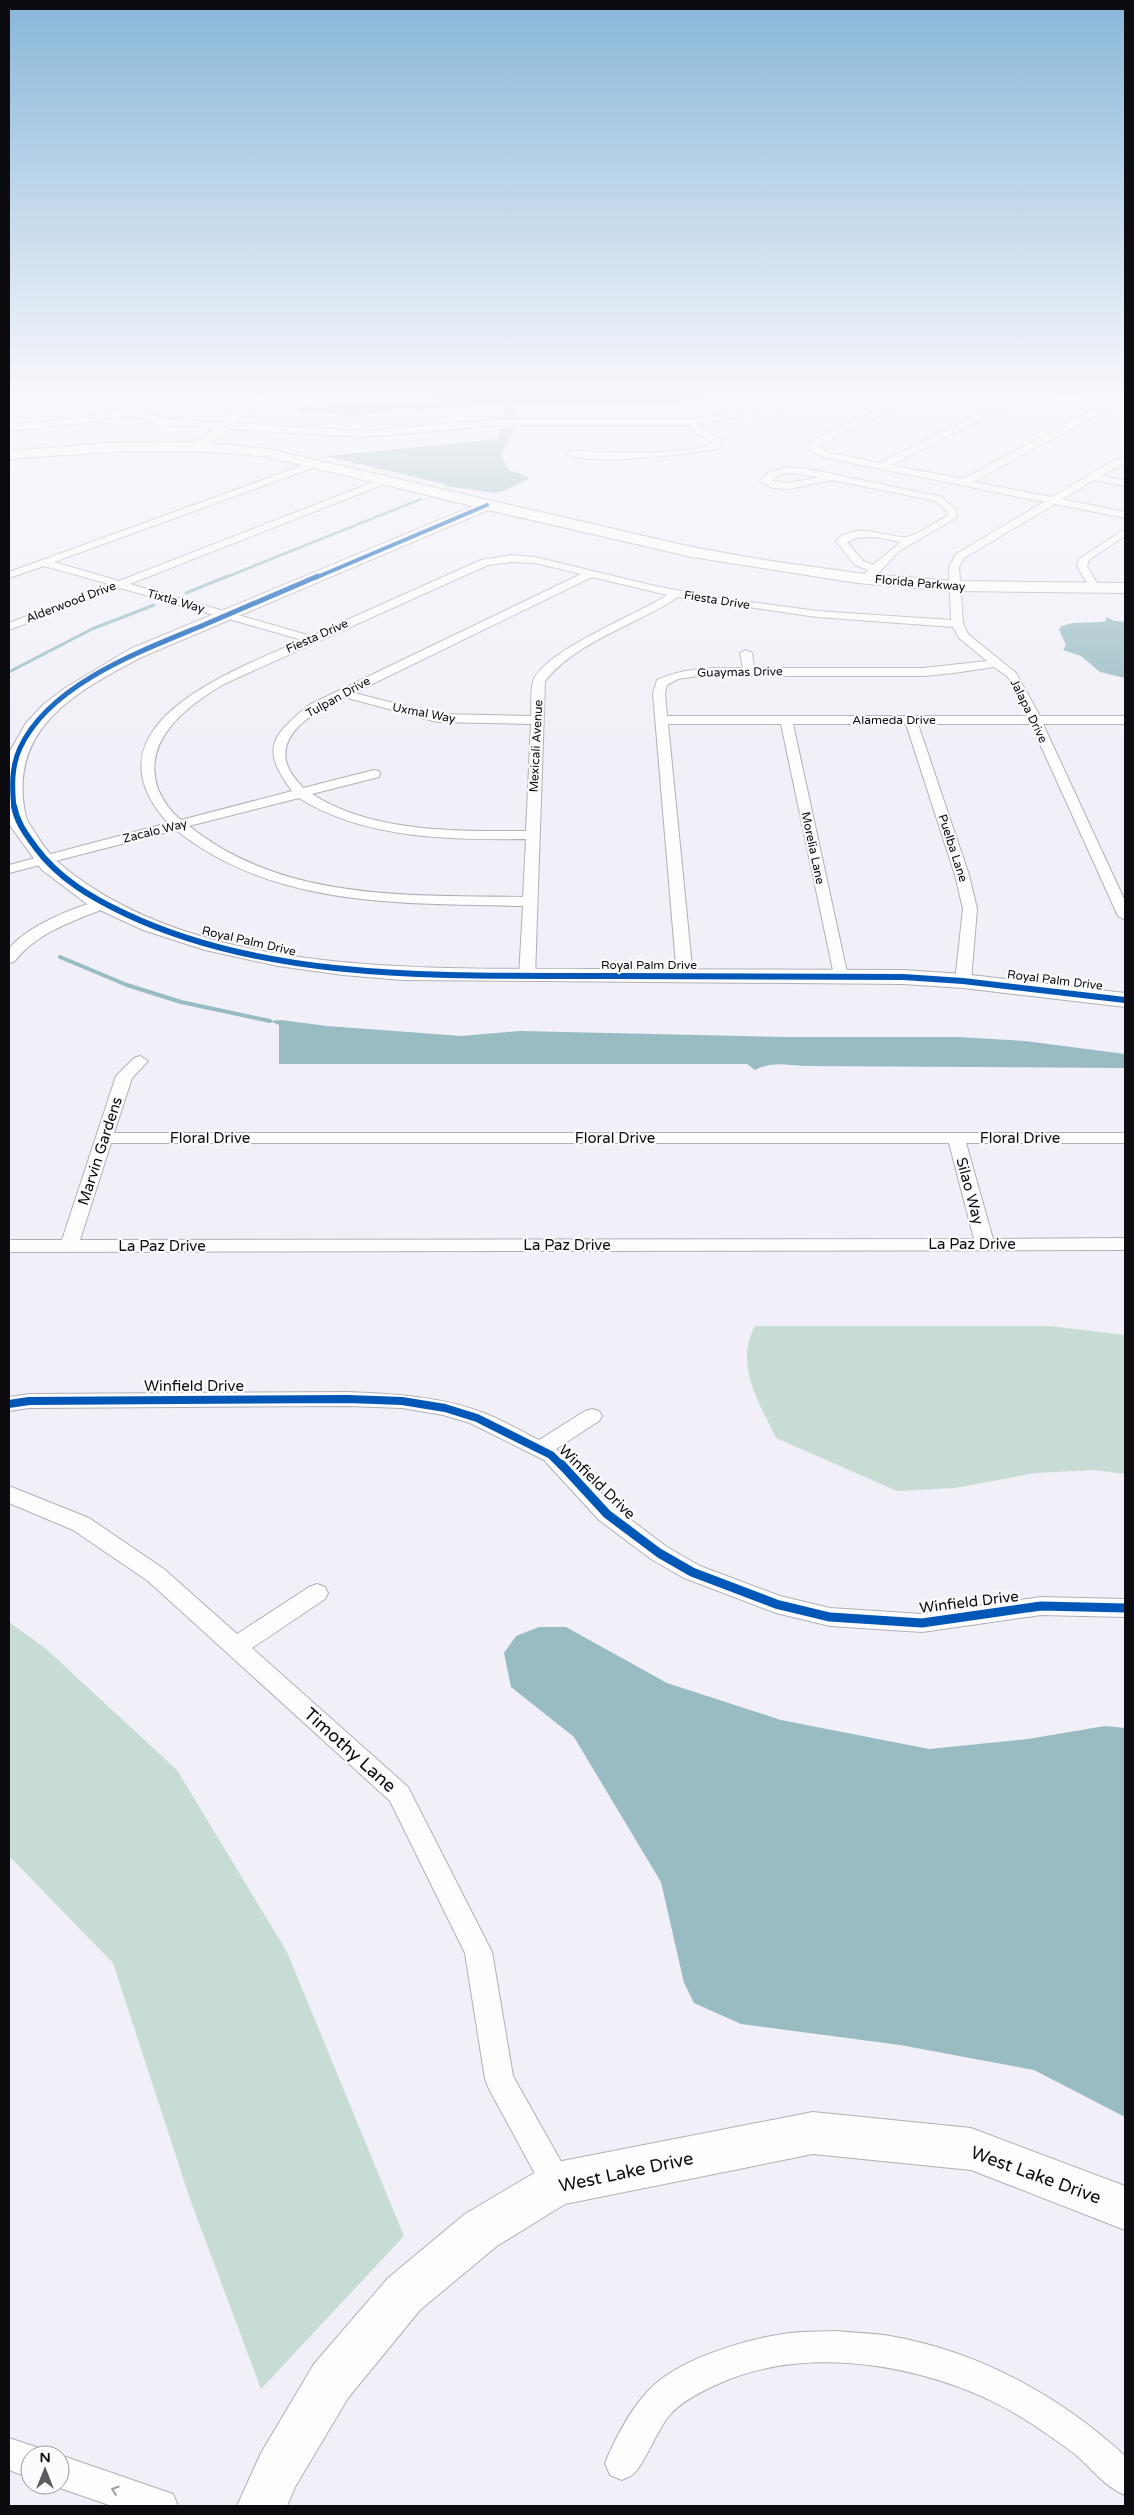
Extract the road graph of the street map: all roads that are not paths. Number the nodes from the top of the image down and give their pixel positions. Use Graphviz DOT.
graph roads {
  1 [pos="180,512"];
  2 [pos="303,512"];
  3 [pos="470,512"];
  4 [pos="519,512"];
  5 [pos="953,512"];
  6 [pos="1035,512"];
  7 [pos="1112,512"];
  8 [pos="1125,515"];
  9 [pos="1125,532"];
  10 [pos="910,541"];
  11 [pos="43,562"];
  12 [pos="591,573"];
  13 [pos="871,574"];
  14 [pos="9,575"];
  15 [pos="117,584"];
  16 [pos="954,586"];
  17 [pos="1095,588"];
  18 [pos="1125,588"];
  19 [pos="677,593"];
  20 [pos="225,616"];
  21 [pos="957,624"];
  22 [pos="9,627"];
  23 [pos="310,639"];
  24 [pos="746,653"];
  25 [pos="996,663"];
  26 [pos="749,672"];
  27 [pos="342,692"];
  28 [pos="537,720"];
  29 [pos="662,720"];
  30 [pos="786,720"];
  31 [pos="911,720"];
  32 [pos="1034,720"];
  33 [pos="1125,720"];
  34 [pos="374,774"];
  35 [pos="302,793"];
  36 [pos="176,825"];
  37 [pos="532,834"];
  38 [pos="43,860"];
  39 [pos="9,868"];
  40 [pos="531,902"];
  41 [pos="103,904"];
  42 [pos="1125,916"];
  43 [pos="9,959"];
  44 [pos="528,977"];
  45 [pos="685,977"];
  46 [pos="840,977"];
  47 [pos="963,981"];
  48 [pos="1125,1000"];
  49 [pos="140,1061"];
  50 [pos="104,1138"];
  51 [pos="956,1138"];
  52 [pos="1125,1138"];
  53 [pos="985,1244"];
  54 [pos="1125,1244"];
  55 [pos="9,1246"];
  56 [pos="69,1246"];
  57 [pos="9,1404"];
  58 [pos="592,1416"];
  59 [pos="540,1449"];
  60 [pos="9,1494"];
  61 [pos="317,1593"];
  62 [pos="1125,1608"];
  63 [pos="236,1647"];
  64 [pos="556,2184"];
  65 [pos="1125,2208"];
  66 [pos="622,2463"];
  67 [pos="70,2475"];
  68 [pos="1125,2478"];
  69 [pos="161,2506"];
  70 [pos="262,2506"];
  1 -- 11 [label="street"];
  2 -- 15 [label="street, Alderwood Drive"];
  3 -- 20 [label="street, Royal Palm Drive"];
  4 -- 13 [label="street, Florida Parkway"];
  5 -- 10 [label="street"];
  6 -- 16 [label="street"];
  7 -- 8 [label="street"];
  9 -- 17 [label="street"];
  10 -- 13 [label="street"];
  10 -- 13 [label="street"];
  11 -- 14 [label="street"];
  11 -- 15 [label="street, Tixtla Way"];
  12 -- 19 [label="street, Fiesta Drive"];
  12 -- 23 [label="street, Fiesta Drive"];
  12 -- 27 [label="street, Tulpan Drive"];
  13 -- 16 [label="street, Florida Parkway"];
  15 -- 20 [label="street, Tixtla Way"];
  15 -- 22 [label="street, Alderwood Drive"];
  16 -- 17 [label="street, Florida Parkway"];
  16 -- 21 [label="street"];
  17 -- 18 [label="street, Florida Parkway"];
  19 -- 21 [label="street, Fiesta Drive"];
  19 -- 28 [label="street, Mexicali Avenue"];
  20 -- 23 [label="street, Tixtla Way"];
  20 -- 38 [label="street, Royal Palm Drive"];
  21 -- 25 [label="street, Jalapa Drive"];
  23 -- 36 [label="street, Fiesta Drive"];
  24 -- 26 [label="street"];
  25 -- 26 [label="street, Guaymas Drive"];
  25 -- 32 [label="street, Jalapa Drive"];
  26 -- 29 [label="street, Guaymas Drive"];
  27 -- 28 [label="street, Uxmal Way"];
  27 -- 35 [label="street, Tulpan Drive"];
  28 -- 37 [label="street, Mexicali Avenue"];
  29 -- 30 [label="street, Alameda Drive"];
  29 -- 45 [label="street, Guaymas Drive"];
  30 -- 31 [label="street, Alameda Drive"];
  30 -- 46 [label="street, Morelia Lane"];
  31 -- 32 [label="street, Alameda Drive"];
  31 -- 47 [label="street, Puelba Lane"];
  32 -- 33 [label="street, Alameda Drive"];
  32 -- 42 [label="street, Jalapa Drive"];
  34 -- 35 [label="street"];
  35 -- 36 [label="street, Zacalo Way"];
  35 -- 37 [label="street, Tulpan Drive"];
  36 -- 38 [label="street, Zacalo Way"];
  36 -- 40 [label="street, Fiesta Drive"];
  37 -- 40 [label="street, Mexicali Avenue"];
  38 -- 39 [label="street, Zacalo Way"];
  38 -- 41 [label="street, Royal Palm Drive"];
  40 -- 44 [label="street, Mexicali Avenue"];
  41 -- 43 [label="street"];
  41 -- 44 [label="street, Royal Palm Drive"];
  44 -- 45 [label="street, Royal Palm Drive"];
  45 -- 46 [label="street, Royal Palm Drive"];
  46 -- 47 [label="street, Royal Palm Drive"];
  47 -- 48 [label="street, Royal Palm Drive"];
  49 -- 50 [label="street, Marvin Gardens"];
  50 -- 51 [label="street, Floral Drive"];
  50 -- 56 [label="street, Marvin Gardens"];
  51 -- 52 [label="street, Floral Drive"];
  51 -- 53 [label="street, Silao Way"];
  53 -- 54 [label="street, La Paz Drive"];
  53 -- 56 [label="street, La Paz Drive"];
  55 -- 56 [label="street, La Paz Drive"];
  57 -- 59 [label="street, Winfield Drive"];
  58 -- 59 [label="street"];
  59 -- 62 [label="street, Winfield Drive"];
  60 -- 63 [label="street, Timothy Lane"];
  61 -- 63 [label="street"];
  63 -- 64 [label="street, Timothy Lane"];
  64 -- 65 [label="street, West Lake Drive"];
  64 -- 70 [label="street, West Lake Drive"];
  66 -- 68 [label="street"];
  69 -- 67 [label="street, one-way"];
}
